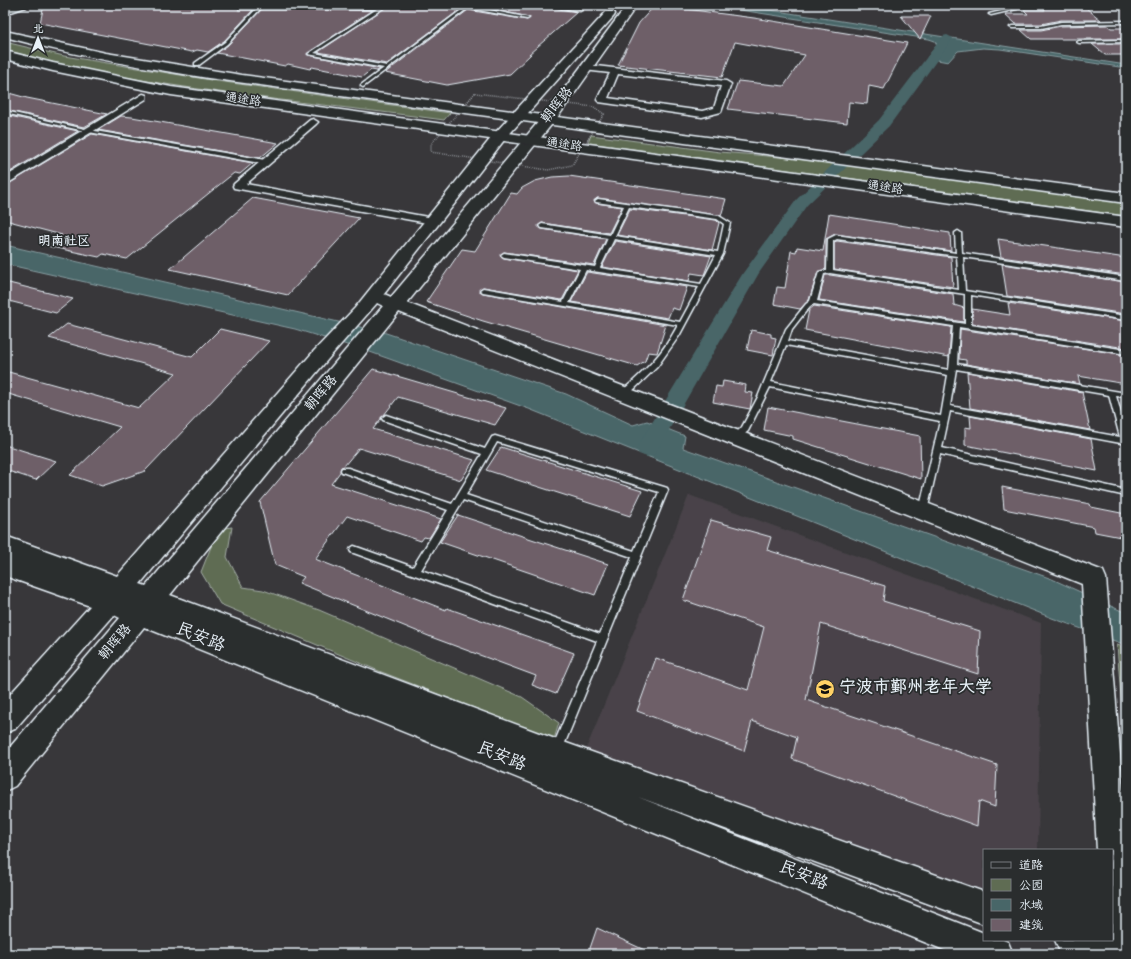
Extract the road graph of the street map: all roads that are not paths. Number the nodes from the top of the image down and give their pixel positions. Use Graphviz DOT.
graph roads {
  1 [pos="22,5"];
  2 [pos="262,5"];
  3 [pos="317,5"];
  4 [pos="456,5"];
  5 [pos="550,5"];
  6 [pos="618,5"];
  7 [pos="632,5"];
  8 [pos="1031,5"];
  9 [pos="1116,5"];
  10 [pos="384,6"];
  11 [pos="469,6"];
  12 [pos="1126,6"];
  13 [pos="580,10"];
  14 [pos="5,11"];
  15 [pos="991,14"];
  16 [pos="528,18"];
  17 [pos="1126,22"];
  18 [pos="5,23"];
  19 [pos="1012,27"];
  20 [pos="5,34"];
  21 [pos="1126,41"];
  22 [pos="1078,42"];
  23 [pos="5,55"];
  24 [pos="197,64"];
  25 [pos="388,67"];
  26 [pos="5,68"];
  27 [pos="587,68"];
  28 [pos="615,71"];
  29 [pos="363,86"];
  30 [pos="143,97"];
  31 [pos="5,112"];
  32 [pos="521,112"];
  33 [pos="551,116"];
  34 [pos="313,122"];
  35 [pos="89,131"];
  36 [pos="496,141"];
  37 [pos="526,146"];
  38 [pos="884,159"];
  39 [pos="265,162"];
  40 [pos="780,181"];
  41 [pos="5,182"];
  42 [pos="1126,185"];
  43 [pos="1126,198"];
  44 [pos="598,201"];
  45 [pos="627,205"];
  46 [pos="433,221"];
  47 [pos="1126,222"];
  48 [pos="542,226"];
  49 [pos="958,233"];
  50 [pos="1126,233"];
  51 [pos="612,237"];
  52 [pos="720,254"];
  53 [pos="504,255"];
  54 [pos="960,255"];
  55 [pos="584,268"];
  56 [pos="597,269"];
  57 [pos="830,271"];
  58 [pos="1126,279"];
  59 [pos="703,286"];
  60 [pos="483,290"];
  61 [pos="965,292"];
  62 [pos="374,296"];
  63 [pos="813,302"];
  64 [pos="565,304"];
  65 [pos="392,310"];
  66 [pos="1126,318"];
  67 [pos="682,324"];
  68 [pos="956,324"];
  69 [pos="968,326"];
  70 [pos="784,342"];
  71 [pos="1126,352"];
  72 [pos="953,369"];
  73 [pos="767,384"];
  74 [pos="1112,393"];
  75 [pos="628,395"];
  76 [pos="1126,395"];
  77 [pos="946,408"];
  78 [pos="386,418"];
  79 [pos="944,419"];
  80 [pos="736,438"];
  81 [pos="1126,441"];
  82 [pos="937,450"];
  83 [pos="487,452"];
  84 [pos="345,470"];
  85 [pos="1126,493"];
  86 [pos="461,496"];
  87 [pos="453,508"];
  88 [pos="923,511"];
  89 [pos="5,546"];
  90 [pos="354,550"];
  91 [pos="635,555"];
  92 [pos="5,566"];
  93 [pos="415,572"];
  94 [pos="116,595"];
  95 [pos="146,607"];
  96 [pos="602,639"];
  97 [pos="5,720"];
  98 [pos="555,753"];
  99 [pos="5,776"];
  100 [pos="1112,849"];
  101 [pos="1113,864"];
  102 [pos="983,908"];
  103 [pos="1075,941"];
  104 [pos="996,954"];
  105 [pos="1111,954"];
  106 [pos="1119,954"];
  1 -- 14 [label="main road"];
  2 -- 24 [label="lane"];
  3 -- 10 [label="lane"];
  4 -- 11 [label="lane"];
  5 -- 13 [label="lane"];
  6 -- 32 [label="main road, 朝晖路"];
  7 -- 27 [label="main road, 朝晖路"];
  8 -- 15 [label="lane"];
  9 -- 12 [label="lane"];
  10 -- 25 [label="lane"];
  11 -- 16 [label="lane"];
  11 -- 25 [label="lane"];
  17 -- 19 [label="lane"];
  18 -- 24 [label="main road, 通途路"];
  20 -- 32 [label="main road, 通途路"];
  21 -- 22 [label="lane"];
  23 -- 36 [label="main road, 通途路"];
  24 -- 29 [label="main road, 通途路"];
  25 -- 29 [label="lane"];
  26 -- 30 [label="main road, 通途路"];
  27 -- 28 [label="street"];
  27 -- 33 [label="main road, 朝晖路"];
  28 -- 28 [label="street"];
  29 -- 32 [label="main road, 通途路"];
  30 -- 34 [label="main road, 通途路"];
  30 -- 35 [label="street"];
  31 -- 35 [label="lane"];
  32 -- 33 [label="main road, 通途路"];
  32 -- 36 [label="main road, 朝晖路"];
  33 -- 37 [label="main road, 朝晖路"];
  33 -- 38 [label="main road, 通途路"];
  33 -- 38 [label="main road, 通途路"];
  34 -- 36 [label="main road, 通途路"];
  34 -- 39 [label="street"];
  35 -- 39 [label="lane"];
  35 -- 41 [label="street"];
  36 -- 37 [label="main road, 通途路"];
  36 -- 46 [label="main road, 朝晖路"];
  37 -- 40 [label="main road, 通途路"];
  37 -- 65 [label="main road, 朝晖路"];
  38 -- 42 [label="main road, 通途路"];
  38 -- 43 [label="main road, 通途路"];
  39 -- 46 [label="street"];
  40 -- 47 [label="main road, 通途路"];
  40 -- 50 [label="main road, 通途路"];
  44 -- 45 [label="lane"];
  45 -- 51 [label="lane"];
  45 -- 52 [label="lane"];
  46 -- 62 [label="main road, 朝晖路"];
  48 -- 51 [label="lane"];
  49 -- 54 [label="lane"];
  51 -- 52 [label="lane"];
  51 -- 56 [label="lane"];
  52 -- 59 [label="lane"];
  53 -- 55 [label="lane"];
  54 -- 57 [label="lane"];
  54 -- 58 [label="lane"];
  54 -- 61 [label="lane"];
  55 -- 56 [label="lane"];
  55 -- 64 [label="lane"];
  56 -- 59 [label="lane"];
  57 -- 61 [label="lane"];
  57 -- 63 [label="lane"];
  59 -- 67 [label="lane"];
  60 -- 64 [label="lane"];
  61 -- 66 [label="lane"];
  61 -- 69 [label="lane"];
  62 -- 65 [label="main road"];
  62 -- 94 [label="main road, 朝晖路"];
  63 -- 68 [label="lane"];
  63 -- 70 [label="lane"];
  64 -- 67 [label="lane"];
  65 -- 75 [label="main road"];
  65 -- 95 [label="main road, 朝晖路"];
  67 -- 75 [label="lane"];
  68 -- 69 [label="lane"];
  68 -- 72 [label="lane"];
  69 -- 71 [label="lane"];
  70 -- 72 [label="lane"];
  70 -- 73 [label="lane"];
  72 -- 74 [label="lane"];
  72 -- 77 [label="lane"];
  73 -- 79 [label="lane"];
  73 -- 80 [label="lane"];
  74 -- 76 [label="lane"];
  74 -- 81 [label="lane"];
  75 -- 80 [label="main road"];
  77 -- 79 [label="lane"];
  77 -- 81 [label="lane"];
  78 -- 83 [label="lane"];
  79 -- 82 [label="lane"];
  80 -- 88 [label="main road"];
  82 -- 85 [label="lane"];
  82 -- 88 [label="lane"];
  83 -- 86 [label="lane"];
  83 -- 91 [label="lane"];
  84 -- 87 [label="lane"];
  86 -- 87 [label="lane"];
  86 -- 91 [label="lane"];
  87 -- 93 [label="lane"];
  88 -- 100 [label="main road"];
  89 -- 94 [label="main road, 民安路"];
  90 -- 93 [label="lane"];
  91 -- 96 [label="lane"];
  92 -- 94 [label="main road, 民安路"];
  93 -- 96 [label="lane"];
  94 -- 95 [label="main road, 民安路"];
  94 -- 97 [label="main road, 朝晖路"];
  95 -- 98 [label="main road, 民安路"];
  95 -- 99 [label="main road, 朝晖路"];
  95 -- 104 [label="main road, 民安路"];
  96 -- 98 [label="lane"];
  98 -- 102 [label="main road, 民安路"];
  101 -- 106 [label="main road"];
  103 -- 105 [label="main road"];
}
